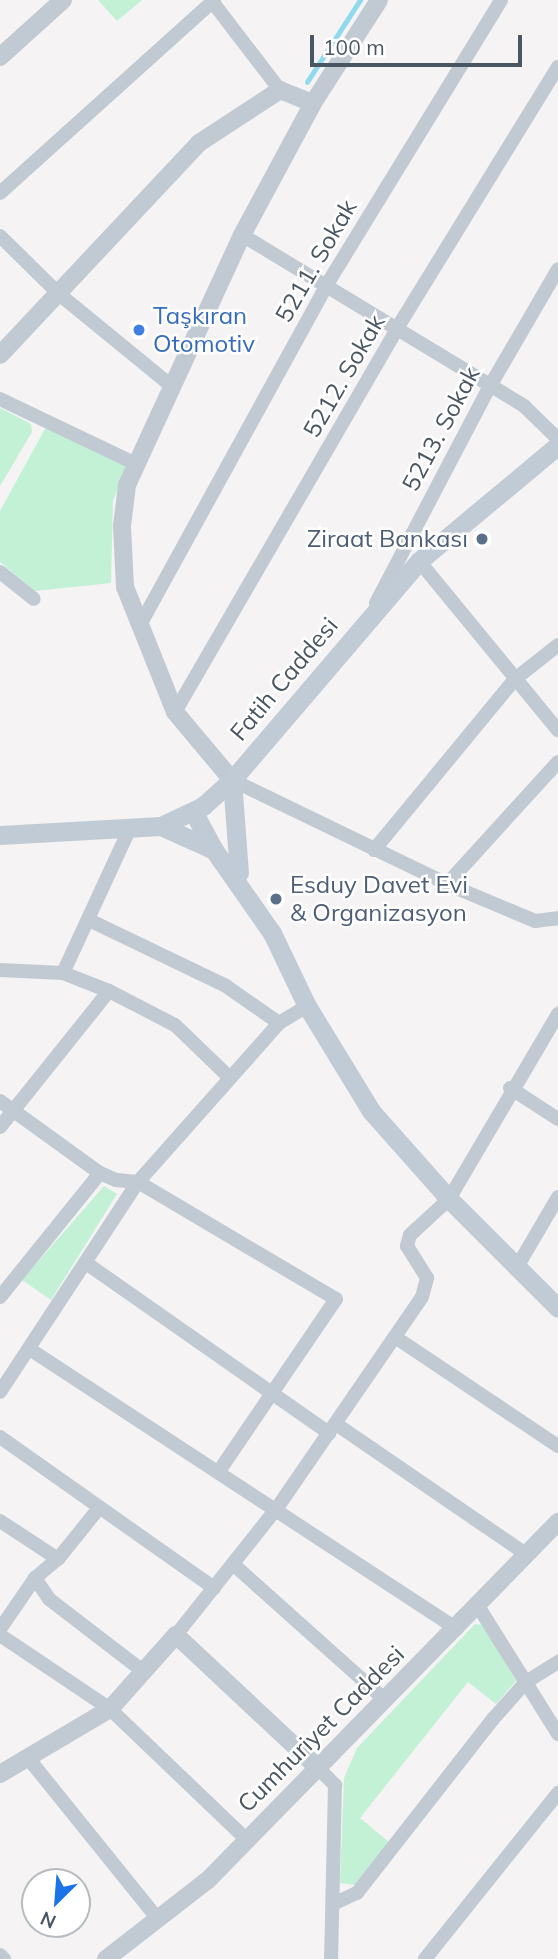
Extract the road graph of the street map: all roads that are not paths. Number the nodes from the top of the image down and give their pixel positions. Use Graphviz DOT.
graph roads {
  1 [pos="63,0"];
  2 [pos="213,0"];
  3 [pos="379,0"];
  4 [pos="501,0"];
  5 [pos="0,57"];
  6 [pos="558,67"];
  7 [pos="280,90"];
  8 [pos="313,103"];
  9 [pos="0,193"];
  10 [pos="242,235"];
  11 [pos="0,236"];
  12 [pos="558,270"];
  13 [pos="326,286"];
  14 [pos="59,294"];
  15 [pos="396,330"];
  16 [pos="0,355"];
  17 [pos="170,385"];
  18 [pos="490,386"];
  19 [pos="0,399"];
  20 [pos="558,439"];
  21 [pos="558,445"];
  22 [pos="134,463"];
  23 [pos="419,561"];
  24 [pos="0,572"];
  25 [pos="34,599"];
  26 [pos="371,614"];
  27 [pos="140,625"];
  28 [pos="558,645"];
  29 [pos="515,678"];
  30 [pos="176,712"];
  31 [pos="558,730"];
  32 [pos="558,762"];
  33 [pos="232,780"];
  34 [pos="199,810"];
  35 [pos="160,826"];
  36 [pos="129,830"];
  37 [pos="0,835"];
  38 [pos="214,850"];
  39 [pos="374,850"];
  40 [pos="239,873"];
  41 [pos="447,884"];
  42 [pos="248,901"];
  43 [pos="558,918"];
  44 [pos="89,920"];
  45 [pos="64,973"];
  46 [pos="2,974"];
  47 [pos="109,991"];
  48 [pos="307,1006"];
  49 [pos="558,1014"];
  50 [pos="279,1023"];
  51 [pos="230,1078"];
  52 [pos="510,1088"];
  53 [pos="0,1101"];
  54 [pos="14,1110"];
  55 [pos="558,1119"];
  56 [pos="0,1127"];
  57 [pos="100,1173"];
  58 [pos="138,1182"];
  59 [pos="558,1197"];
  60 [pos="449,1199"];
  61 [pos="86,1264"];
  62 [pos="517,1267"];
  63 [pos="0,1297"];
  64 [pos="558,1308"];
  65 [pos="395,1337"];
  66 [pos="31,1350"];
  67 [pos="0,1392"];
  68 [pos="272,1393"];
  69 [pos="332,1428"];
  70 [pos="0,1437"];
  71 [pos="558,1446"];
  72 [pos="219,1471"];
  73 [pos="99,1508"];
  74 [pos="277,1508"];
  75 [pos="0,1521"];
  76 [pos="556,1528"];
  77 [pos="526,1554"];
  78 [pos="58,1559"];
  79 [pos="233,1564"];
  80 [pos="35,1578"];
  81 [pos="214,1588"];
  82 [pos="478,1605"];
  83 [pos="457,1629"];
  84 [pos="0,1632"];
  85 [pos="176,1635"];
  86 [pos="558,1662"];
  87 [pos="143,1671"];
  88 [pos="526,1682"];
  89 [pos="386,1701"];
  90 [pos="110,1709"];
  91 [pos="558,1734"];
  92 [pos="28,1759"];
  93 [pos="319,1769"];
  94 [pos="0,1774"];
  95 [pos="558,1793"];
  96 [pos="245,1838"];
  97 [pos="333,1904"];
  98 [pos="158,1919"];
  99 [pos="0,1955"];
  100 [pos="327,1957"];
  101 [pos="5,1959"];
  102 [pos="106,1959"];
  103 [pos="425,1959"];
  1 -- 5 [label="street"];
  2 -- 7 [label="street"];
  2 -- 9 [label="street"];
  3 -- 8 [label="street"];
  4 -- 13 [label="street, 5211. Sokak"];
  6 -- 15 [label="street, 5212. Sokak"];
  7 -- 8 [label="street"];
  7 -- 14 [label="street"];
  8 -- 10 [label="street"];
  10 -- 13 [label="street"];
  10 -- 17 [label="street"];
  11 -- 14 [label="street"];
  12 -- 18 [label="street, 5213. Sokak"];
  13 -- 15 [label="street"];
  13 -- 27 [label="street, 5211. Sokak"];
  14 -- 16 [label="street"];
  14 -- 17 [label="street"];
  15 -- 18 [label="street"];
  15 -- 30 [label="street, 5212. Sokak"];
  17 -- 22 [label="street"];
  18 -- 20 [label="street"];
  18 -- 26 [label="street, 5213. Sokak"];
  19 -- 22 [label="street"];
  21 -- 23 [label="main road, Fatih Caddesi"];
  22 -- 27 [label="street"];
  23 -- 26 [label="main road, Fatih Caddesi"];
  23 -- 29 [label="street"];
  24 -- 25 [label="street"];
  26 -- 33 [label="main road, Fatih Caddesi"];
  27 -- 30 [label="street"];
  28 -- 29 [label="street"];
  29 -- 31 [label="street"];
  29 -- 39 [label="street"];
  30 -- 33 [label="street"];
  32 -- 41 [label="street"];
  33 -- 34 [label="main road, Fatih Caddesi"];
  33 -- 39 [label="street"];
  33 -- 40 [label="main road"];
  34 -- 35 [label="main road, Fatih Caddesi"];
  34 -- 38 [label="main road"];
  34 -- 40 [label="main road"];
  35 -- 36 [label="main road, Fatih Caddesi"];
  35 -- 38 [label="main road"];
  36 -- 37 [label="main road, Fatih Caddesi"];
  36 -- 44 [label="street"];
  38 -- 42 [label="main road"];
  39 -- 41 [label="street"];
  40 -- 42 [label="main road"];
  41 -- 43 [label="street"];
  42 -- 48 [label="main road"];
  44 -- 45 [label="street"];
  44 -- 50 [label="street"];
  45 -- 46 [label="street"];
  45 -- 47 [label="street"];
  47 -- 51 [label="street"];
  47 -- 54 [label="street"];
  48 -- 50 [label="street"];
  48 -- 60 [label="main road"];
  49 -- 52 [label="street"];
  50 -- 51 [label="street"];
  51 -- 58 [label="street"];
  52 -- 55 [label="street"];
  52 -- 60 [label="street"];
  53 -- 54 [label="street"];
  54 -- 56 [label="street"];
  54 -- 57 [label="street"];
  57 -- 58 [label="street"];
  57 -- 63 [label="street"];
  58 -- 61 [label="street"];
  58 -- 68 [label="street"];
  59 -- 62 [label="street"];
  60 -- 62 [label="main road"];
  60 -- 65 [label="street"];
  61 -- 66 [label="street"];
  61 -- 68 [label="street"];
  62 -- 64 [label="main road"];
  65 -- 69 [label="street"];
  65 -- 71 [label="street"];
  66 -- 67 [label="street"];
  66 -- 72 [label="street"];
  68 -- 69 [label="street"];
  68 -- 72 [label="street"];
  69 -- 74 [label="street"];
  69 -- 77 [label="street"];
  70 -- 73 [label="street"];
  72 -- 74 [label="street"];
  73 -- 78 [label="street"];
  73 -- 81 [label="street"];
  74 -- 79 [label="street"];
  74 -- 83 [label="street"];
  75 -- 78 [label="street"];
  76 -- 77 [label="street, Cumhuriyet Caddesi"];
  77 -- 82 [label="street, Cumhuriyet Caddesi"];
  78 -- 80 [label="street"];
  79 -- 81 [label="street"];
  79 -- 89 [label="street"];
  80 -- 84 [label="street"];
  80 -- 87 [label="street"];
  81 -- 85 [label="street"];
  82 -- 83 [label="street, Cumhuriyet Caddesi"];
  82 -- 88 [label="street"];
  83 -- 89 [label="street, Cumhuriyet Caddesi"];
  84 -- 90 [label="street"];
  85 -- 87 [label="street"];
  85 -- 93 [label="street"];
  86 -- 88 [label="street"];
  87 -- 90 [label="street"];
  88 -- 91 [label="street"];
  88 -- 97 [label="street"];
  89 -- 93 [label="street, Cumhuriyet Caddesi"];
  90 -- 92 [label="street"];
  90 -- 96 [label="street"];
  92 -- 94 [label="street"];
  92 -- 98 [label="street"];
  93 -- 96 [label="street, Cumhuriyet Caddesi"];
  93 -- 97 [label="street"];
  95 -- 103 [label="street"];
  96 -- 98 [label="street, Cumhuriyet Caddesi"];
  97 -- 100 [label="street"];
  98 -- 102 [label="street, Cumhuriyet Caddesi"];
  99 -- 101 [label="street"];
}
